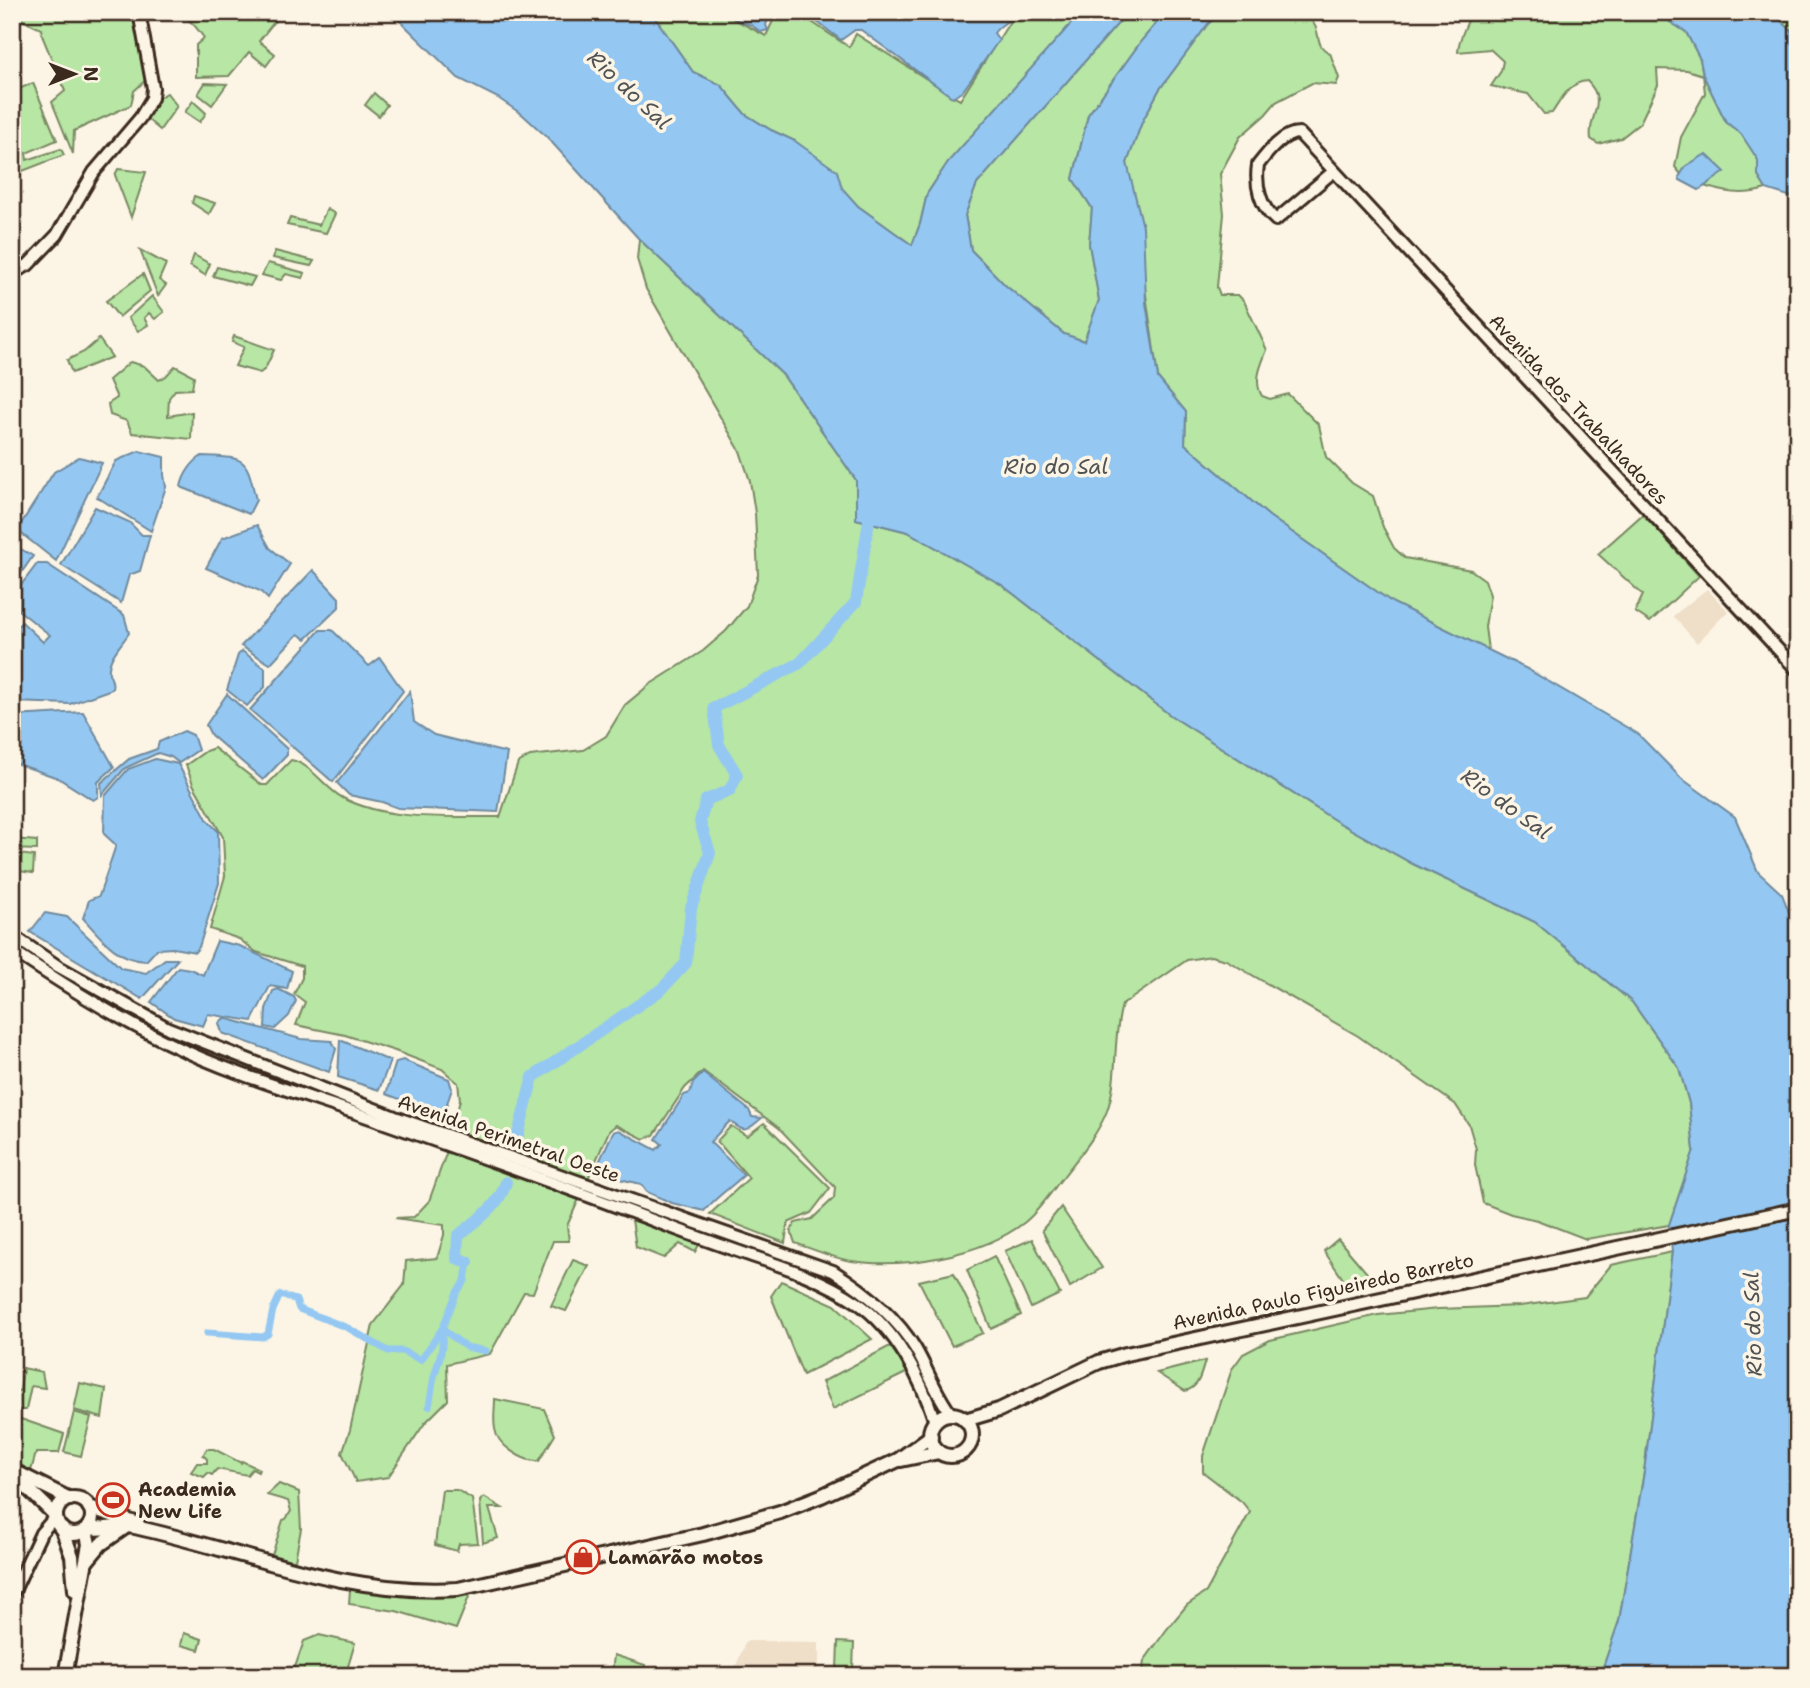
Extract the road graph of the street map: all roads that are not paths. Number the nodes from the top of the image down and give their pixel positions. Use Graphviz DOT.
graph roads {
  1 [pos="139,12"];
  2 [pos="1334,171"];
  3 [pos="12,272"];
  4 [pos="1798,671"];
  5 [pos="12,935"];
  6 [pos="12,950"];
  7 [pos="1798,1209"];
  8 [pos="999,1410"];
  9 [pos="952,1415"];
  10 [pos="965,1420"];
  11 [pos="935,1422"];
  12 [pos="972,1433"];
  13 [pos="930,1436"];
  14 [pos="939,1452"];
  15 [pos="898,1460"];
  16 [pos="12,1472"];
  17 [pos="70,1499"];
  18 [pos="89,1507"];
  19 [pos="56,1516"];
  20 [pos="128,1526"];
  21 [pos="62,1529"];
  22 [pos="87,1529"];
  23 [pos="159,1533"];
  24 [pos="86,1562"];
  25 [pos="12,1595"];
  26 [pos="76,1608"];
  27 [pos="65,1676"];
  1 -- 3 [label="main road"];
  2 -- 2 [label="main road, Avenida dos Trabalhadores"];
  2 -- 4 [label="main road, Avenida dos Trabalhadores"];
  5 -- 9 [label="main road, Avenida Perimetral Oeste"];
  6 -- 11 [label="main road, Avenida Perimetral Oeste"];
  7 -- 8 [label="main road, Avenida Paulo Figueiredo Barreto"];
  8 -- 10 [label="main road, Avenida Paulo Figueiredo Barreto"];
  8 -- 12 [label="main road, Avenida Paulo Figueiredo Barreto"];
  9 -- 10 [label="main road"];
  9 -- 11 [label="main road"];
  10 -- 12 [label="main road"];
  11 -- 13 [label="main road"];
  12 -- 14 [label="main road, Avenida Paulo Figueiredo Barreto"];
  13 -- 14 [label="main road"];
  13 -- 15 [label="main road, Avenida Paulo Figueiredo Barreto"];
  14 -- 15 [label="main road, Avenida Paulo Figueiredo Barreto"];
  15 -- 23 [label="main road, Avenida Paulo Figueiredo Barreto"];
  16 -- 17 [label="main road"];
  16 -- 19 [label="main road"];
  17 -- 18 [label="main road"];
  17 -- 19 [label="main road"];
  18 -- 22 [label="main road"];
  18 -- 23 [label="main road, Avenida Paulo Figueiredo Barreto"];
  19 -- 21 [label="main road"];
  19 -- 25 [label="main road"];
  20 -- 22 [label="main road, Avenida Paulo Figueiredo Barreto"];
  20 -- 23 [label="main road, Avenida Paulo Figueiredo Barreto"];
  20 -- 24 [label="main road"];
  21 -- 22 [label="main road"];
  21 -- 26 [label="main road"];
  22 -- 24 [label="main road"];
  24 -- 26 [label="main road"];
  26 -- 27 [label="main road"];
}
